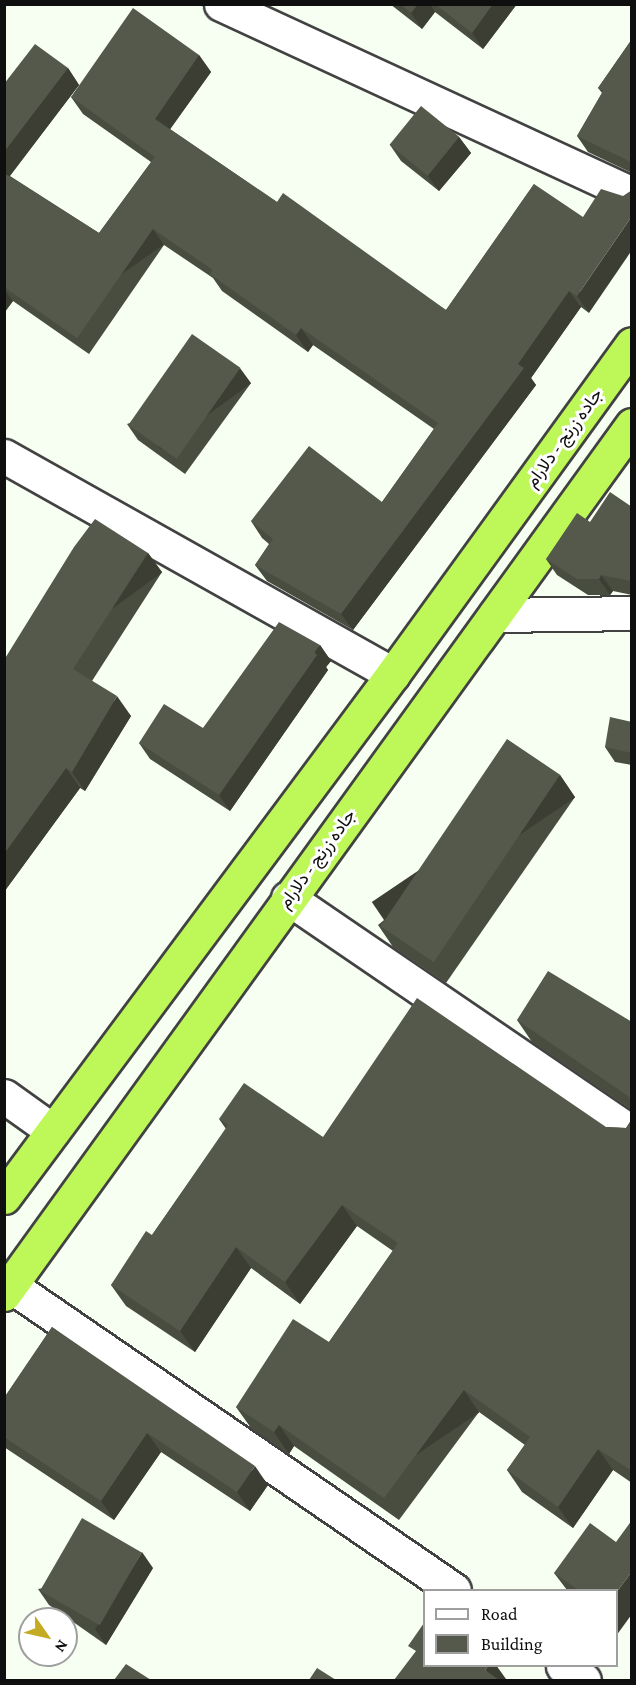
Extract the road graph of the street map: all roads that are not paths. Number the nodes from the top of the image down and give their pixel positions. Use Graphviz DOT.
graph roads {
  1 [pos="221,4"];
  2 [pos="632,194"];
  3 [pos="632,344"];
  4 [pos="632,425"];
  5 [pos="4,456"];
  6 [pos="632,613"];
  7 [pos="495,615"];
  8 [pos="393,674"];
  9 [pos="288,898"];
  10 [pos="4,1096"];
  11 [pos="53,1131"];
  12 [pos="632,1133"];
  13 [pos="4,1197"];
  14 [pos="8,1290"];
  15 [pos="452,1589"];
  16 [pos="566,1667"];
  17 [pos="584,1680"];
  1 -- 2 [label="street"];
  3 -- 8 [label="highway, جاده زرنج - دلارام"];
  4 -- 7 [label="highway, جاده زرنج - دلارام"];
  5 -- 8 [label="street"];
  6 -- 7 [label="street"];
  7 -- 9 [label="highway, جاده زرنج - دلارام"];
  8 -- 11 [label="highway, جاده زرنج - دلارام"];
  9 -- 12 [label="street"];
  9 -- 14 [label="highway, جاده زرنج - دلارام"];
  10 -- 11 [label="street"];
  11 -- 13 [label="highway, جاده زرنج - دلارام"];
  14 -- 15 [label="street"];
  16 -- 17 [label="street"];
}
